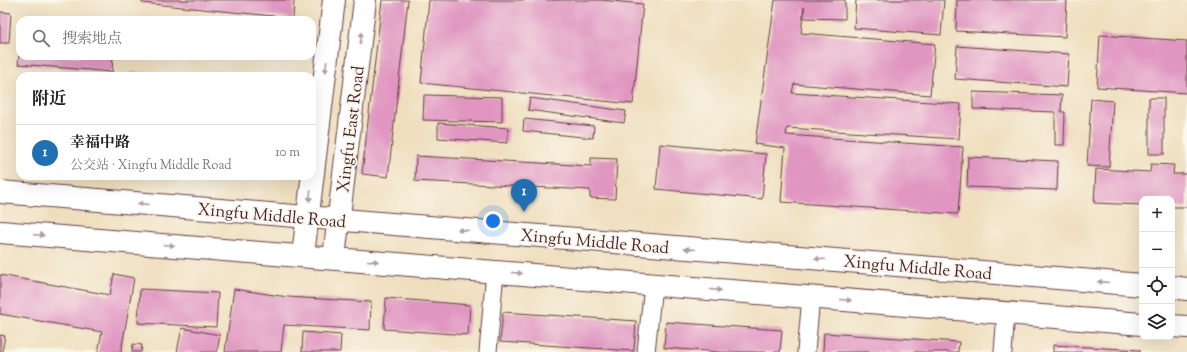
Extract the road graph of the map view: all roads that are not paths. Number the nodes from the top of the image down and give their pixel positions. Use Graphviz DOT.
graph roads {
  1 [pos="334,0"];
  2 [pos="365,0"];
  3 [pos="316,151"];
  4 [pos="313,180"];
  5 [pos="0,192"];
  6 [pos="308,218"];
  7 [pos="339,220"];
  8 [pos="0,232"];
  9 [pos="303,255"];
  10 [pos="334,258"];
  11 [pos="495,271"];
  12 [pos="653,285"];
  13 [pos="1139,285"];
  14 [pos="1175,287"];
  15 [pos="1187,289"];
  16 [pos="811,297"];
  17 [pos="1006,313"];
  18 [pos="1139,324"];
  19 [pos="1175,326"];
  20 [pos="1187,327"];
  21 [pos="488,352"];
  22 [pos="646,352"];
  23 [pos="806,352"];
  24 [pos="1003,352"];
  1 -- 3 [label="street, Xingfu East Road, one-way"];
  7 -- 2 [label="street, Xingfu East Road, one-way"];
  4 -- 6 [label="street, Xingfu East Road, one-way"];
  6 -- 5 [label="street, Xingfu Middle Road, one-way"];
  6 -- 7 [label="street, Xingfu Middle Road"];
  6 -- 9 [label="street, Xingfu East Road"];
  7 -- 10 [label="street, Xingfu East Road"];
  13 -- 7 [label="street, Xingfu Middle Road, one-way"];
  8 -- 9 [label="street, one-way"];
  9 -- 10 [label="street"];
  10 -- 11 [label="street, one-way"];
  11 -- 12 [label="street, one-way"];
  11 -- 21 [label="street"];
  12 -- 16 [label="street, one-way"];
  12 -- 22 [label="street"];
  14 -- 15 [label="street"];
  16 -- 17 [label="street, one-way"];
  16 -- 23 [label="street"];
  17 -- 18 [label="street"];
  17 -- 24 [label="street"];
  19 -- 20 [label="street"];
}
